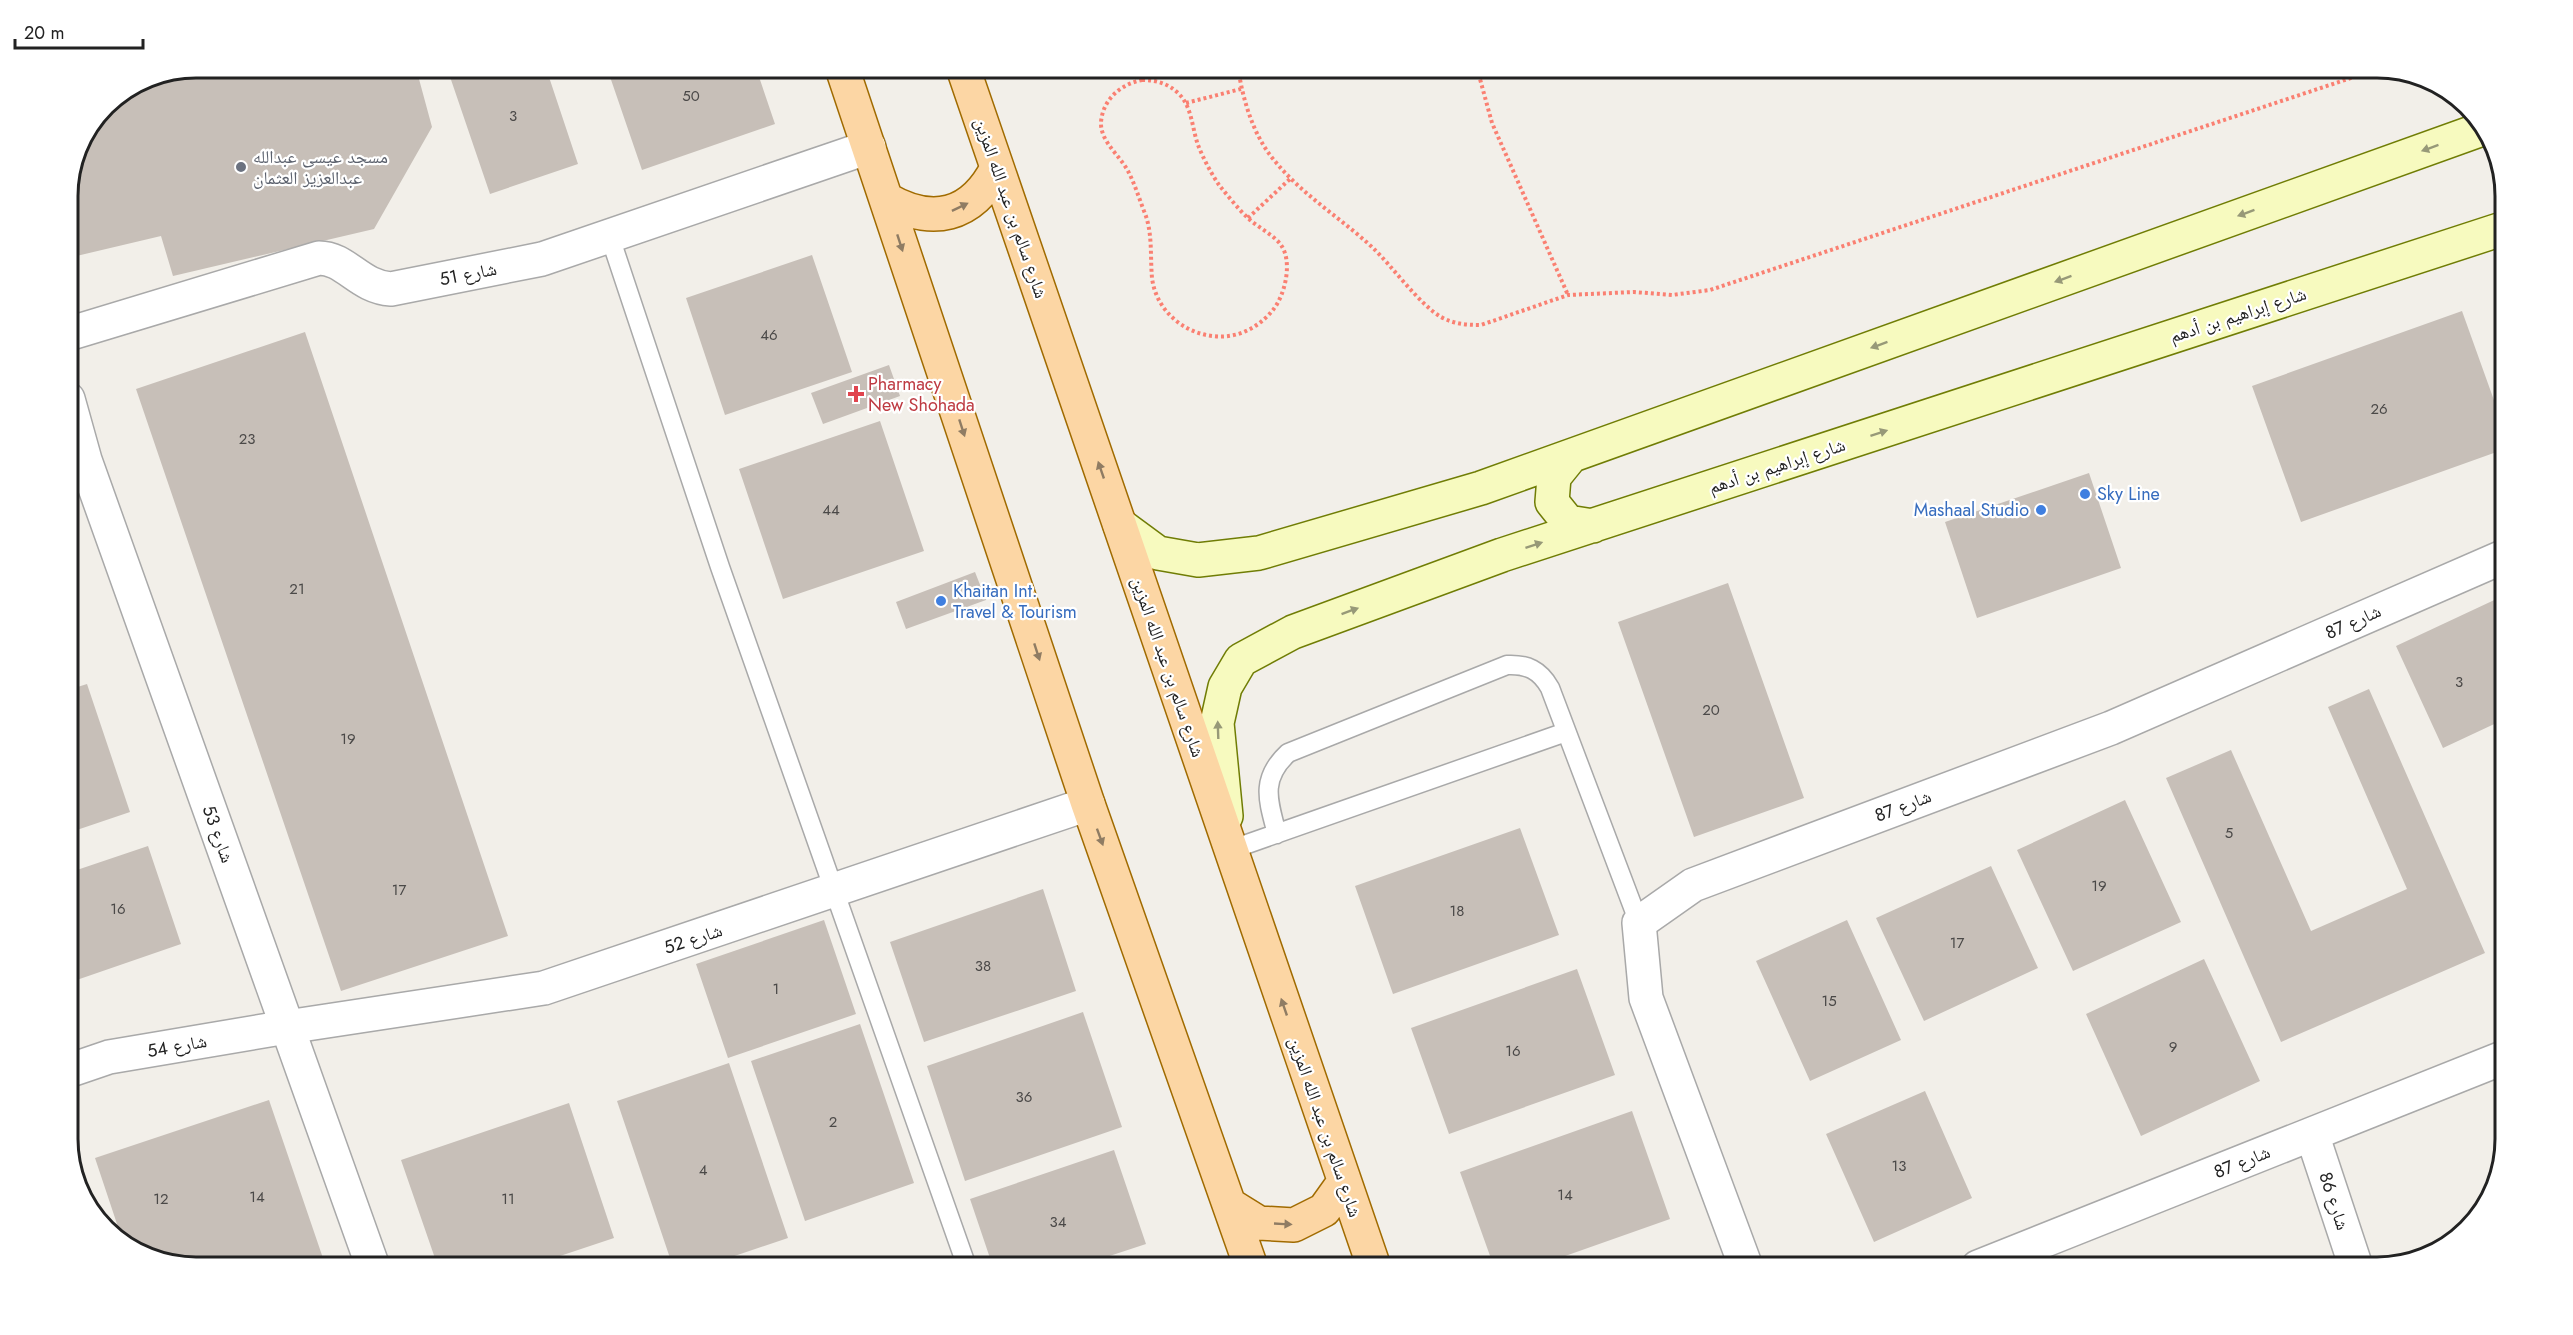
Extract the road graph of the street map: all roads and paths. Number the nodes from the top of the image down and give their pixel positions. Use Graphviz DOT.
graph roads {
  1 [pos="845,78"];
  2 [pos="966,78"];
  3 [pos="1239,78"];
  4 [pos="1480,78"];
  5 [pos="2351,78"];
  6 [pos="1241,89"];
  7 [pos="1186,103"];
  8 [pos="2476,131"];
  9 [pos="869,147"];
  10 [pos="997,168"];
  11 [pos="1291,178"];
  12 [pos="886,199"];
  13 [pos="1248,218"];
  14 [pos="2495,231"];
  15 [pos="610,237"];
  16 [pos="1568,295"];
  17 [pos="78,330"];
  18 [pos="1571,456"];
  19 [pos="78,466"];
  20 [pos="1120,525"];
  21 [pos="1593,526"];
  22 [pos="2495,560"];
  23 [pos="1566,732"];
  24 [pos="1088,804"];
  25 [pos="1277,834"];
  26 [pos="1230,850"];
  27 [pos="835,892"];
  28 [pos="1639,923"];
  29 [pos="287,1027"];
  30 [pos="2495,1061"];
  31 [pos="78,1068"];
  32 [pos="2312,1134"];
  33 [pos="1344,1182"];
  34 [pos="1230,1205"];
  35 [pos="369,1257"];
  36 [pos="963,1257"];
  37 [pos="1247,1257"];
  38 [pos="1370,1257"];
  39 [pos="1742,1257"];
  40 [pos="2005,1257"];
  41 [pos="2351,1257"];
  1 -- 9 [label="main road"];
  2 -- 10 [label="main road, شارع سالم بن عبد الله المزين"];
  3 -- 6 [label="path"];
  4 -- 16 [label="path"];
  5 -- 16 [label="path"];
  6 -- 7 [label="path"];
  6 -- 11 [label="path"];
  7 -- 13 [label="path"];
  7 -- 13 [label="path"];
  8 -- 18 [label="street, one-way"];
  9 -- 12 [label="main road"];
  9 -- 15 [label="street, 51 شارع"];
  12 -- 10 [label="main road, one-way"];
  20 -- 10 [label="main road, شارع سالم بن عبد الله المزين, one-way"];
  11 -- 13 [label="path"];
  11 -- 16 [label="path"];
  12 -- 24 [label="main road, one-way"];
  21 -- 14 [label="street, شارع إبراهيم بن أدهم, one-way"];
  15 -- 17 [label="street, 51 شارع"];
  15 -- 27 [label="lane"];
  18 -- 20 [label="street"];
  18 -- 21 [label="street"];
  19 -- 29 [label="street, شارع 53"];
  20 -- 26 [label="main road, شارع سالم بن عبد الله المزين"];
  26 -- 21 [label="street, شارع إبراهيم بن أدهم, one-way"];
  22 -- 28 [label="street, شارع 87"];
  23 -- 25 [label="lane"];
  23 -- 25 [label="lane"];
  23 -- 28 [label="lane"];
  24 -- 27 [label="street, شارع 52"];
  24 -- 34 [label="main road, one-way"];
  25 -- 26 [label="lane"];
  33 -- 26 [label="main road, شارع سالم بن عبد الله المزين, one-way"];
  27 -- 29 [label="street, شارع 52"];
  27 -- 36 [label="lane"];
  28 -- 39 [label="street"];
  29 -- 31 [label="street, شارع 54"];
  29 -- 35 [label="street, شارع 53"];
  30 -- 32 [label="street, شارع 87"];
  32 -- 40 [label="street, شارع 87"];
  32 -- 41 [label="street, شارع 86"];
  34 -- 33 [label="main road, one-way"];
  33 -- 38 [label="main road, شارع سالم بن عبد الله المزين"];
  34 -- 37 [label="main road"];
}
